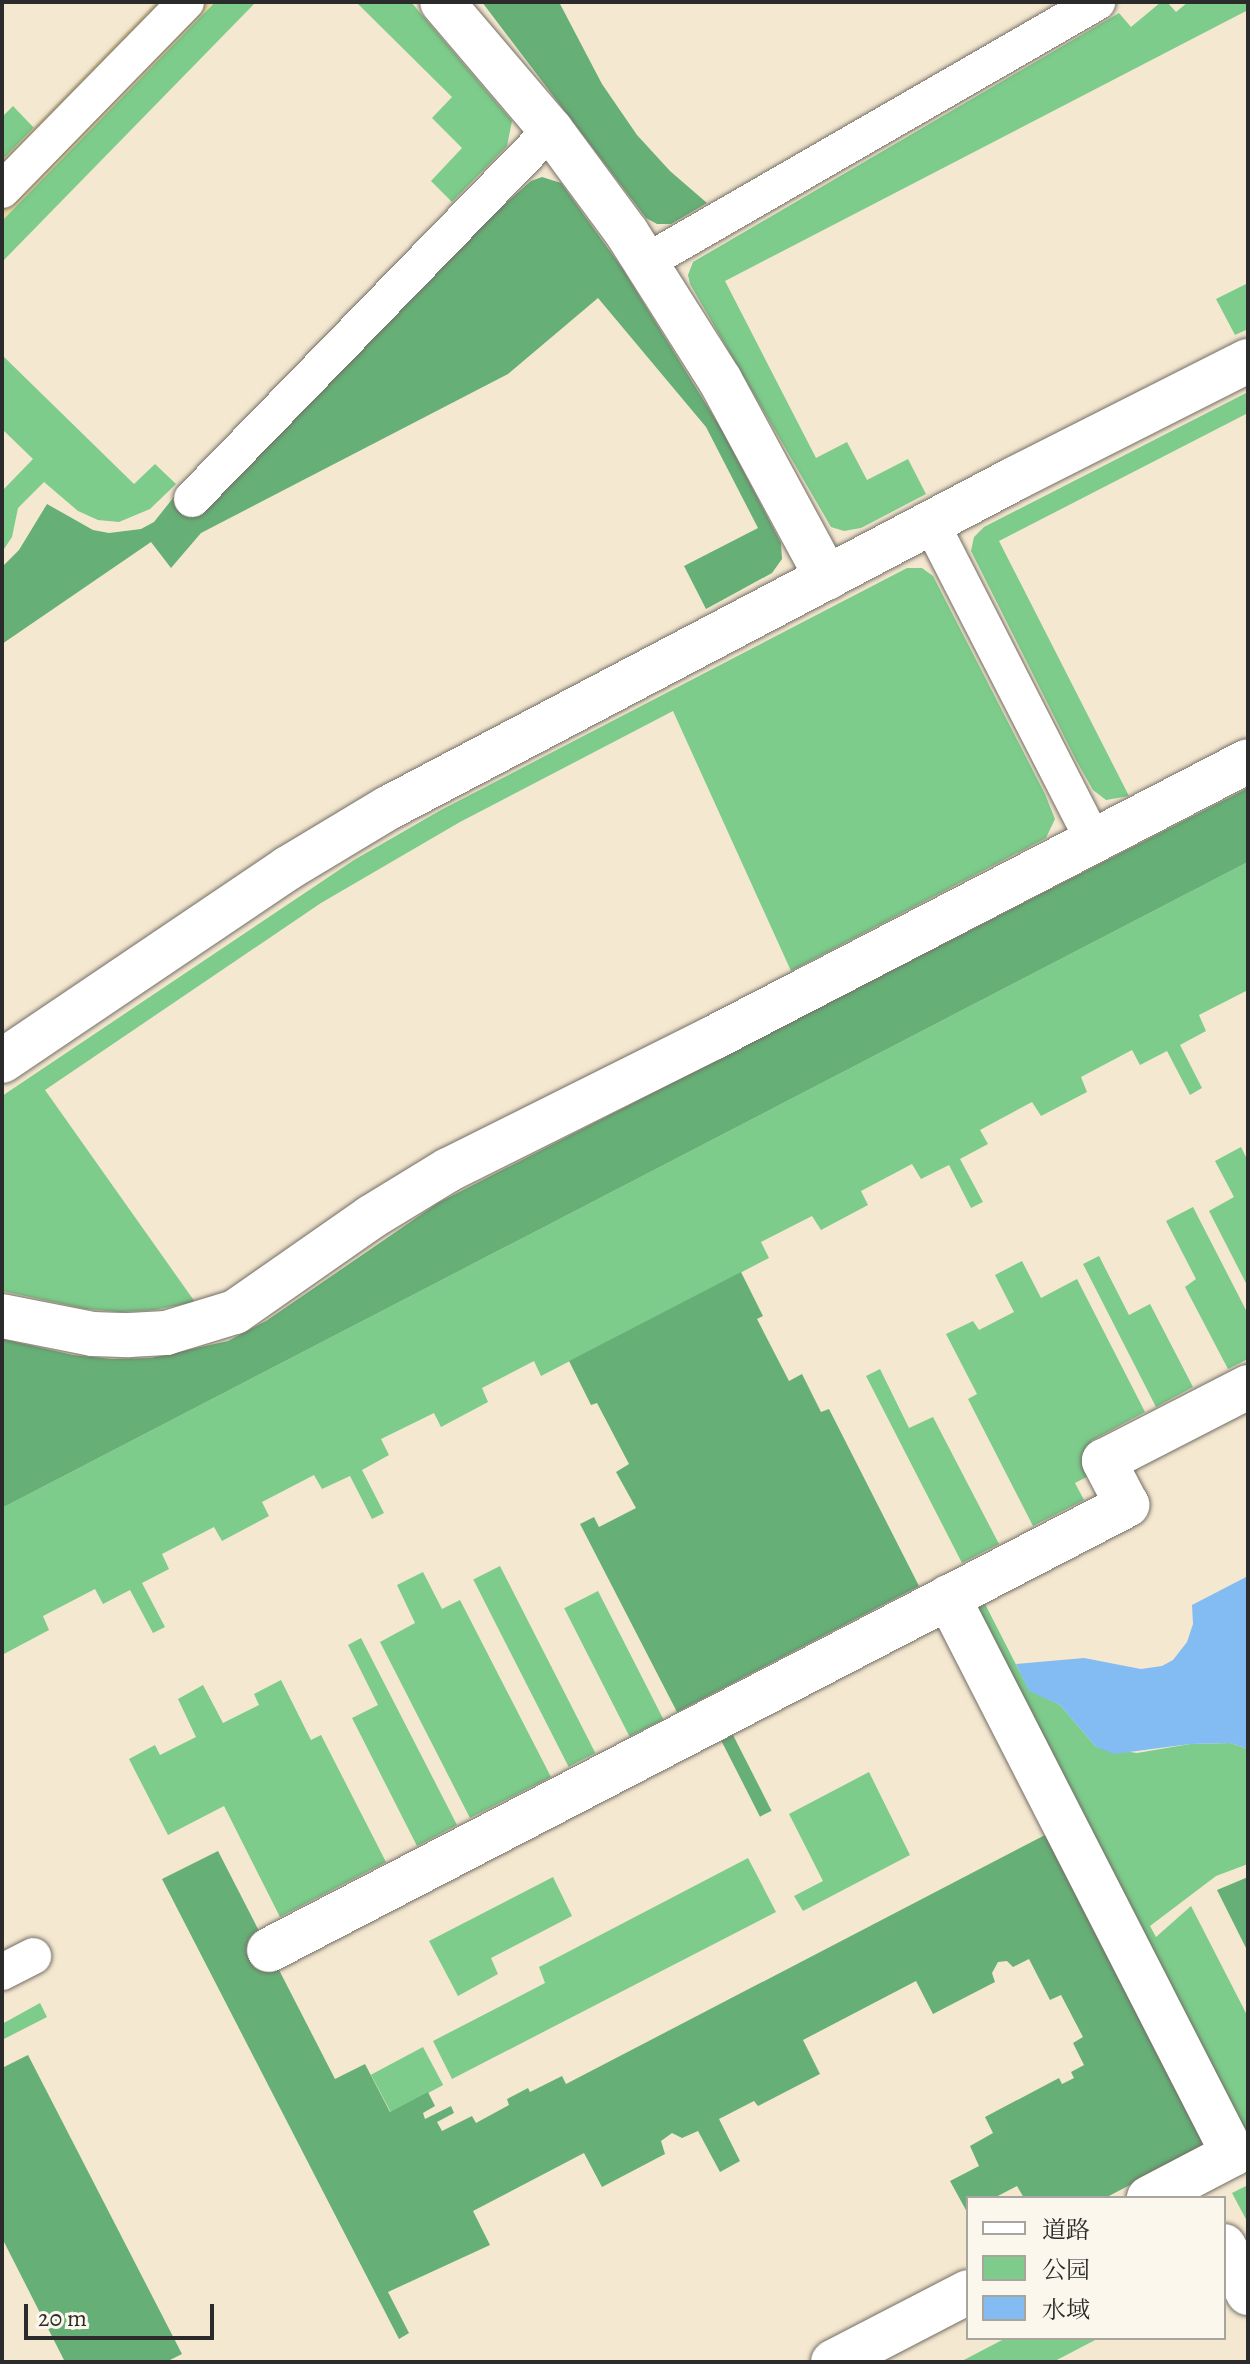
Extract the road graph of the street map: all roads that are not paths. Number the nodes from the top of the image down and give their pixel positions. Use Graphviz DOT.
graph roads {
  1 [pos="186,2"];
  2 [pos="442,2"];
  3 [pos="1097,2"];
  4 [pos="551,130"];
  5 [pos="2,190"];
  6 [pos="646,262"];
  7 [pos="1248,361"];
  8 [pos="192,499"];
  9 [pos="931,523"];
  10 [pos="827,578"];
  11 [pos="1248,761"];
  12 [pos="1094,841"];
  13 [pos="2,1061"];
  14 [pos="2,1316"];
  15 [pos="1248,1387"];
  16 [pos="948,1597"];
  17 [pos="269,1950"];
  18 [pos="1194,2188"];
  19 [pos="1158,2196"];
  20 [pos="1233,2248"];
  21 [pos="966,2293"];
  22 [pos="1248,2293"];
  23 [pos="833,2362"];
  1 -- 5 [label="lane"];
  2 -- 4 [label="street"];
  3 -- 6 [label="lane"];
  4 -- 6 [label="street"];
  4 -- 8 [label="lane"];
  6 -- 10 [label="street"];
  7 -- 9 [label="street"];
  9 -- 10 [label="street"];
  9 -- 12 [label="lane"];
  10 -- 13 [label="street"];
  11 -- 12 [label="street"];
  12 -- 14 [label="street"];
  15 -- 16 [label="street"];
  16 -- 17 [label="street"];
  16 -- 18 [label="street"];
  18 -- 19 [label="street"];
  20 -- 22 [label="street"];
  21 -- 23 [label="street"];
}
